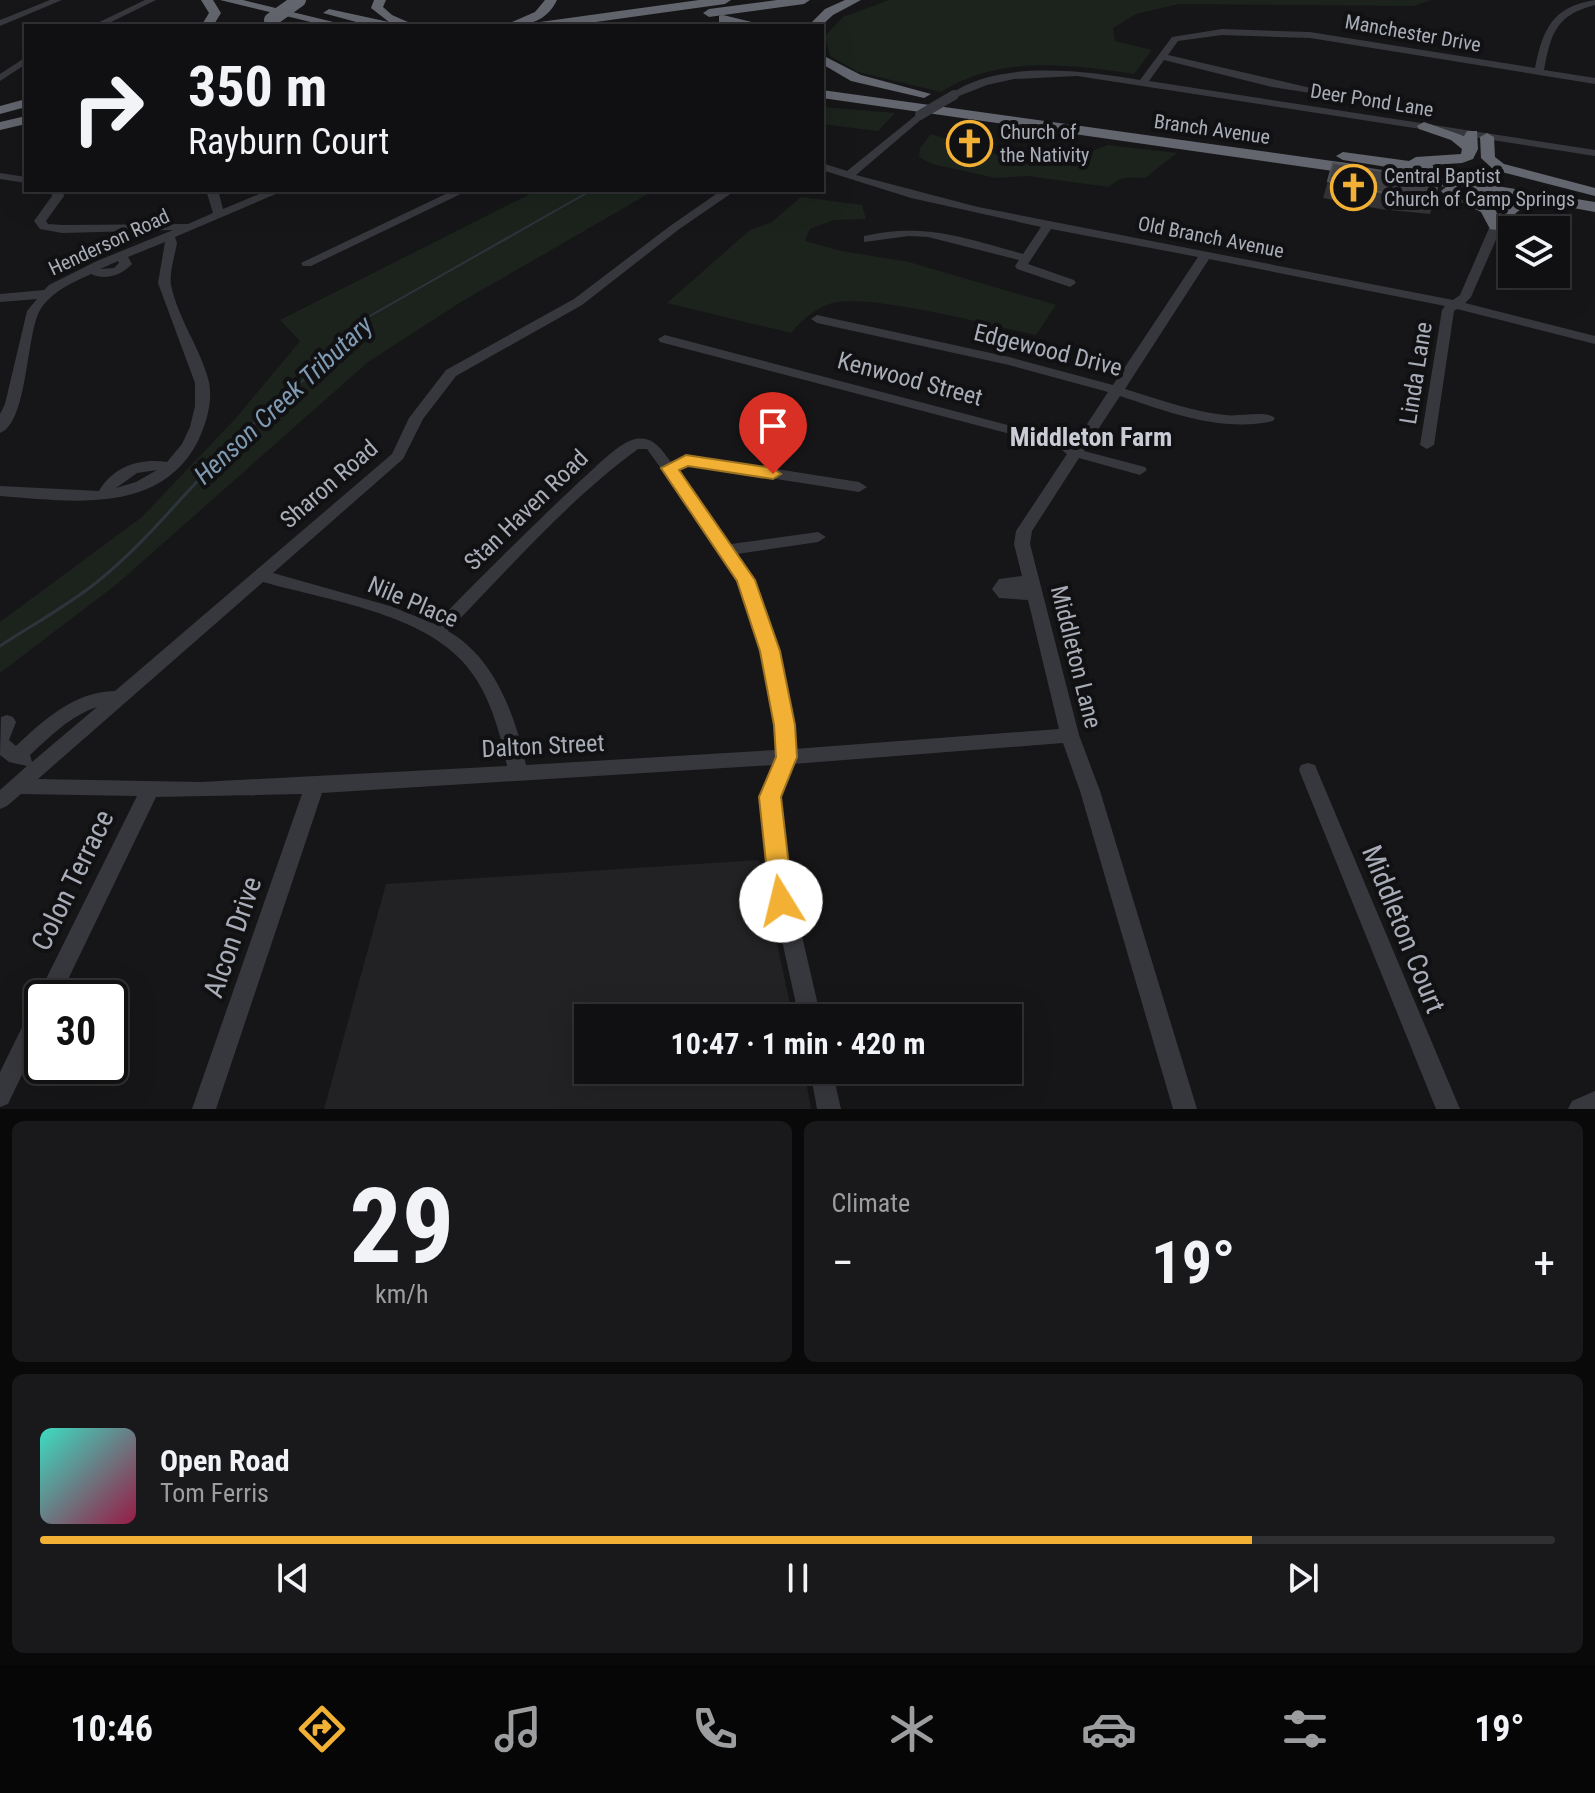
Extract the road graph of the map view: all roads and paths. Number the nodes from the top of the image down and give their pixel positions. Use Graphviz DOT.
graph roads {
  1 [pos="58,0"];
  2 [pos="152,0"];
  3 [pos="207,0"];
  4 [pos="226,0"];
  5 [pos="253,0"];
  6 [pos="277,0"];
  7 [pos="380,0"];
  8 [pos="551,0"];
  9 [pos="725,0"];
  10 [pos="804,0"];
  11 [pos="855,0"];
  12 [pos="296,2"];
  13 [pos="1592,4"];
  14 [pos="700,19"];
  15 [pos="671,22"];
  16 [pos="0,23"];
  17 [pos="269,23"];
  18 [pos="100,24"];
  19 [pos="208,24"];
  20 [pos="333,24"];
  21 [pos="355,24"];
  22 [pos="380,24"];
  23 [pos="406,24"];
  24 [pos="515,24"];
  25 [pos="554,24"];
  26 [pos="635,24"];
  27 [pos="654,24"];
  28 [pos="752,24"];
  29 [pos="816,24"];
  30 [pos="1164,57"];
  31 [pos="824,60"];
  32 [pos="24,61"];
  33 [pos="1539,73"];
  34 [pos="0,78"];
  35 [pos="1595,81"];
  36 [pos="1143,82"];
  37 [pos="824,87"];
  38 [pos="1323,92"];
  39 [pos="824,97"];
  40 [pos="24,105"];
  41 [pos="0,111"];
  42 [pos="24,121"];
  43 [pos="24,126"];
  44 [pos="1131,126"];
  45 [pos="1424,126"];
  46 [pos="0,128"];
  47 [pos="1477,140"];
  48 [pos="1251,143"];
  49 [pos="1595,153"];
  50 [pos="1311,163"];
  51 [pos="824,167"];
  52 [pos="0,176"];
  53 [pos="848,176"];
  54 [pos="24,180"];
  55 [pos="57,192"];
  56 [pos="213,192"];
  57 [pos="274,192"];
  58 [pos="459,192"];
  59 [pos="727,192"];
  60 [pos="1595,194"];
  61 [pos="1595,208"];
  62 [pos="219,214"];
  63 [pos="1048,225"];
  64 [pos="1496,226"];
  65 [pos="190,227"];
  66 [pos="169,236"];
  67 [pos="868,239"];
  68 [pos="1205,256"];
  69 [pos="1025,258"];
  70 [pos="307,263"];
  71 [pos="1070,283"];
  72 [pos="47,294"];
  73 [pos="0,298"];
  74 [pos="1456,305"];
  75 [pos="817,319"];
  76 [pos="665,339"];
  77 [pos="1595,340"];
  78 [pos="1116,390"];
  79 [pos="1268,418"];
  80 [pos="0,429"];
  81 [pos="1427,445"];
  82 [pos="1076,453"];
  83 [pos="669,468"];
  84 [pos="1140,470"];
  85 [pos="859,487"];
  86 [pos="0,491"];
  87 [pos="818,537"];
  88 [pos="727,550"];
  89 [pos="259,575"];
  90 [pos="436,633"];
  91 [pos="119,698"];
  92 [pos="7,722"];
  93 [pos="1070,735"];
  94 [pos="16,757"];
  95 [pos="786,757"];
  96 [pos="39,768"];
  97 [pos="1308,770"];
  98 [pos="518,774"];
  99 [pos="315,785"];
  100 [pos="18,786"];
  101 [pos="150,789"];
  102 [pos="0,801"];
  103 [pos="57,980"];
  104 [pos="807,1004"];
  105 [pos="24,1047"];
  106 [pos="824,1084"];
  107 [pos="0,1096"];
  108 [pos="1595,1102"];
  109 [pos="204,1109"];
  110 [pos="829,1109"];
  111 [pos="1185,1109"];
  112 [pos="1448,1109"];
  113 [pos="1580,1109"];
  1 -- 16 [label="street"];
  2 -- 18 [label="street"];
  3 -- 19 [label="highway"];
  4 -- 20 [label="highway"];
  5 -- 21 [label="highway"];
  6 -- 12 [label="highway"];
  7 -- 23 [label="highway"];
  8 -- 24 [label="highway"];
  9 -- 25 [label="highway"];
  10 -- 26 [label="highway"];
  11 -- 29 [label="highway"];
  12 -- 17 [label="highway, bridge"];
  12 -- 22 [label="highway"];
  13 -- 33 [label="street"];
  14 -- 28 [label="highway"];
  15 -- 27 [label="highway"];
  30 -- 33 [label="street, Manchester Drive"];
  30 -- 36 [label="street, Manchester Drive"];
  30 -- 38 [label="street"];
  31 -- 44 [label="highway"];
  32 -- 34 [label="street"];
  33 -- 35 [label="street, Manchester Drive"];
  36 -- 45 [label="street, Deer Pond Lane"];
  36 -- 53 [label="street, bridge"];
  37 -- 44 [label="highway, Branch Avenue"];
  39 -- 50 [label="highway, Branch Avenue"];
  40 -- 41 [label="highway"];
  42 -- 46 [label="highway"];
  43 -- 46 [label="highway"];
  44 -- 48 [label="highway, Branch Avenue"];
  45 -- 47 [label="highway"];
  47 -- 48 [label="highway"];
  47 -- 49 [label="street"];
  47 -- 60 [label="highway"];
  48 -- 60 [label="highway, Branch Avenue"];
  50 -- 61 [label="highway, Branch Avenue"];
  50 -- 64 [label="highway"];
  51 -- 53 [label="street, Old Branch Avenue"];
  52 -- 54 [label="street"];
  53 -- 63 [label="street, Old Branch Avenue"];
  55 -- 65 [label="street"];
  56 -- 62 [label="street"];
  57 -- 62 [label="street, Henderson Road"];
  58 -- 70 [label="street"];
  59 -- 89 [label="street, Sharon Road"];
  61 -- 64 [label="highway"];
  62 -- 65 [label="street, Henderson Road"];
  63 -- 68 [label="street, Old Branch Avenue"];
  63 -- 69 [label="street"];
  64 -- 74 [label="street, Linda Lane"];
  65 -- 66 [label="street, Henderson Road"];
  66 -- 72 [label="street, Henderson Road"];
  66 -- 86 [label="street"];
  67 -- 69 [label="street"];
  68 -- 74 [label="street, Old Branch Avenue"];
  68 -- 78 [label="street, Middleton Lane"];
  69 -- 71 [label="street"];
  72 -- 73 [label="street"];
  72 -- 80 [label="street, Henderson Road"];
  74 -- 77 [label="street, Old Branch Avenue"];
  74 -- 81 [label="street, Linda Lane"];
  75 -- 78 [label="street, Edgewood Drive"];
  76 -- 82 [label="street, Kenwood Street"];
  78 -- 79 [label="street, Edgewood Drive"];
  78 -- 82 [label="street, Middleton Lane"];
  82 -- 84 [label="street, Kenwood Street"];
  82 -- 93 [label="street, Middleton Lane"];
  83 -- 85 [label="street"];
  83 -- 88 [label="street"];
  83 -- 90 [label="street, Stan Haven Road"];
  87 -- 88 [label="street"];
  88 -- 95 [label="street"];
  89 -- 90 [label="street, Nile Place"];
  89 -- 91 [label="street, Sharon Road"];
  90 -- 98 [label="street, Nile Place"];
  91 -- 94 [label="street"];
  91 -- 96 [label="street, Sharon Road"];
  92 -- 94 [label="street"];
  93 -- 95 [label="street, Dalton Street"];
  93 -- 111 [label="street, Middleton Lane"];
  94 -- 96 [label="street"];
  95 -- 98 [label="street, Dalton Street"];
  95 -- 104 [label="street"];
  96 -- 100 [label="street, Sharon Road"];
  97 -- 112 [label="street, Middleton Court"];
  98 -- 99 [label="street, Dalton Street"];
  99 -- 101 [label="street, Dalton Street"];
  99 -- 109 [label="street, Alcon Drive"];
  100 -- 101 [label="street, Dalton Street"];
  100 -- 102 [label="street, Sharon Road"];
  101 -- 103 [label="street, Colon Terrace"];
  105 -- 107 [label="street"];
  106 -- 110 [label="street"];
  108 -- 113 [label="street"];
}
